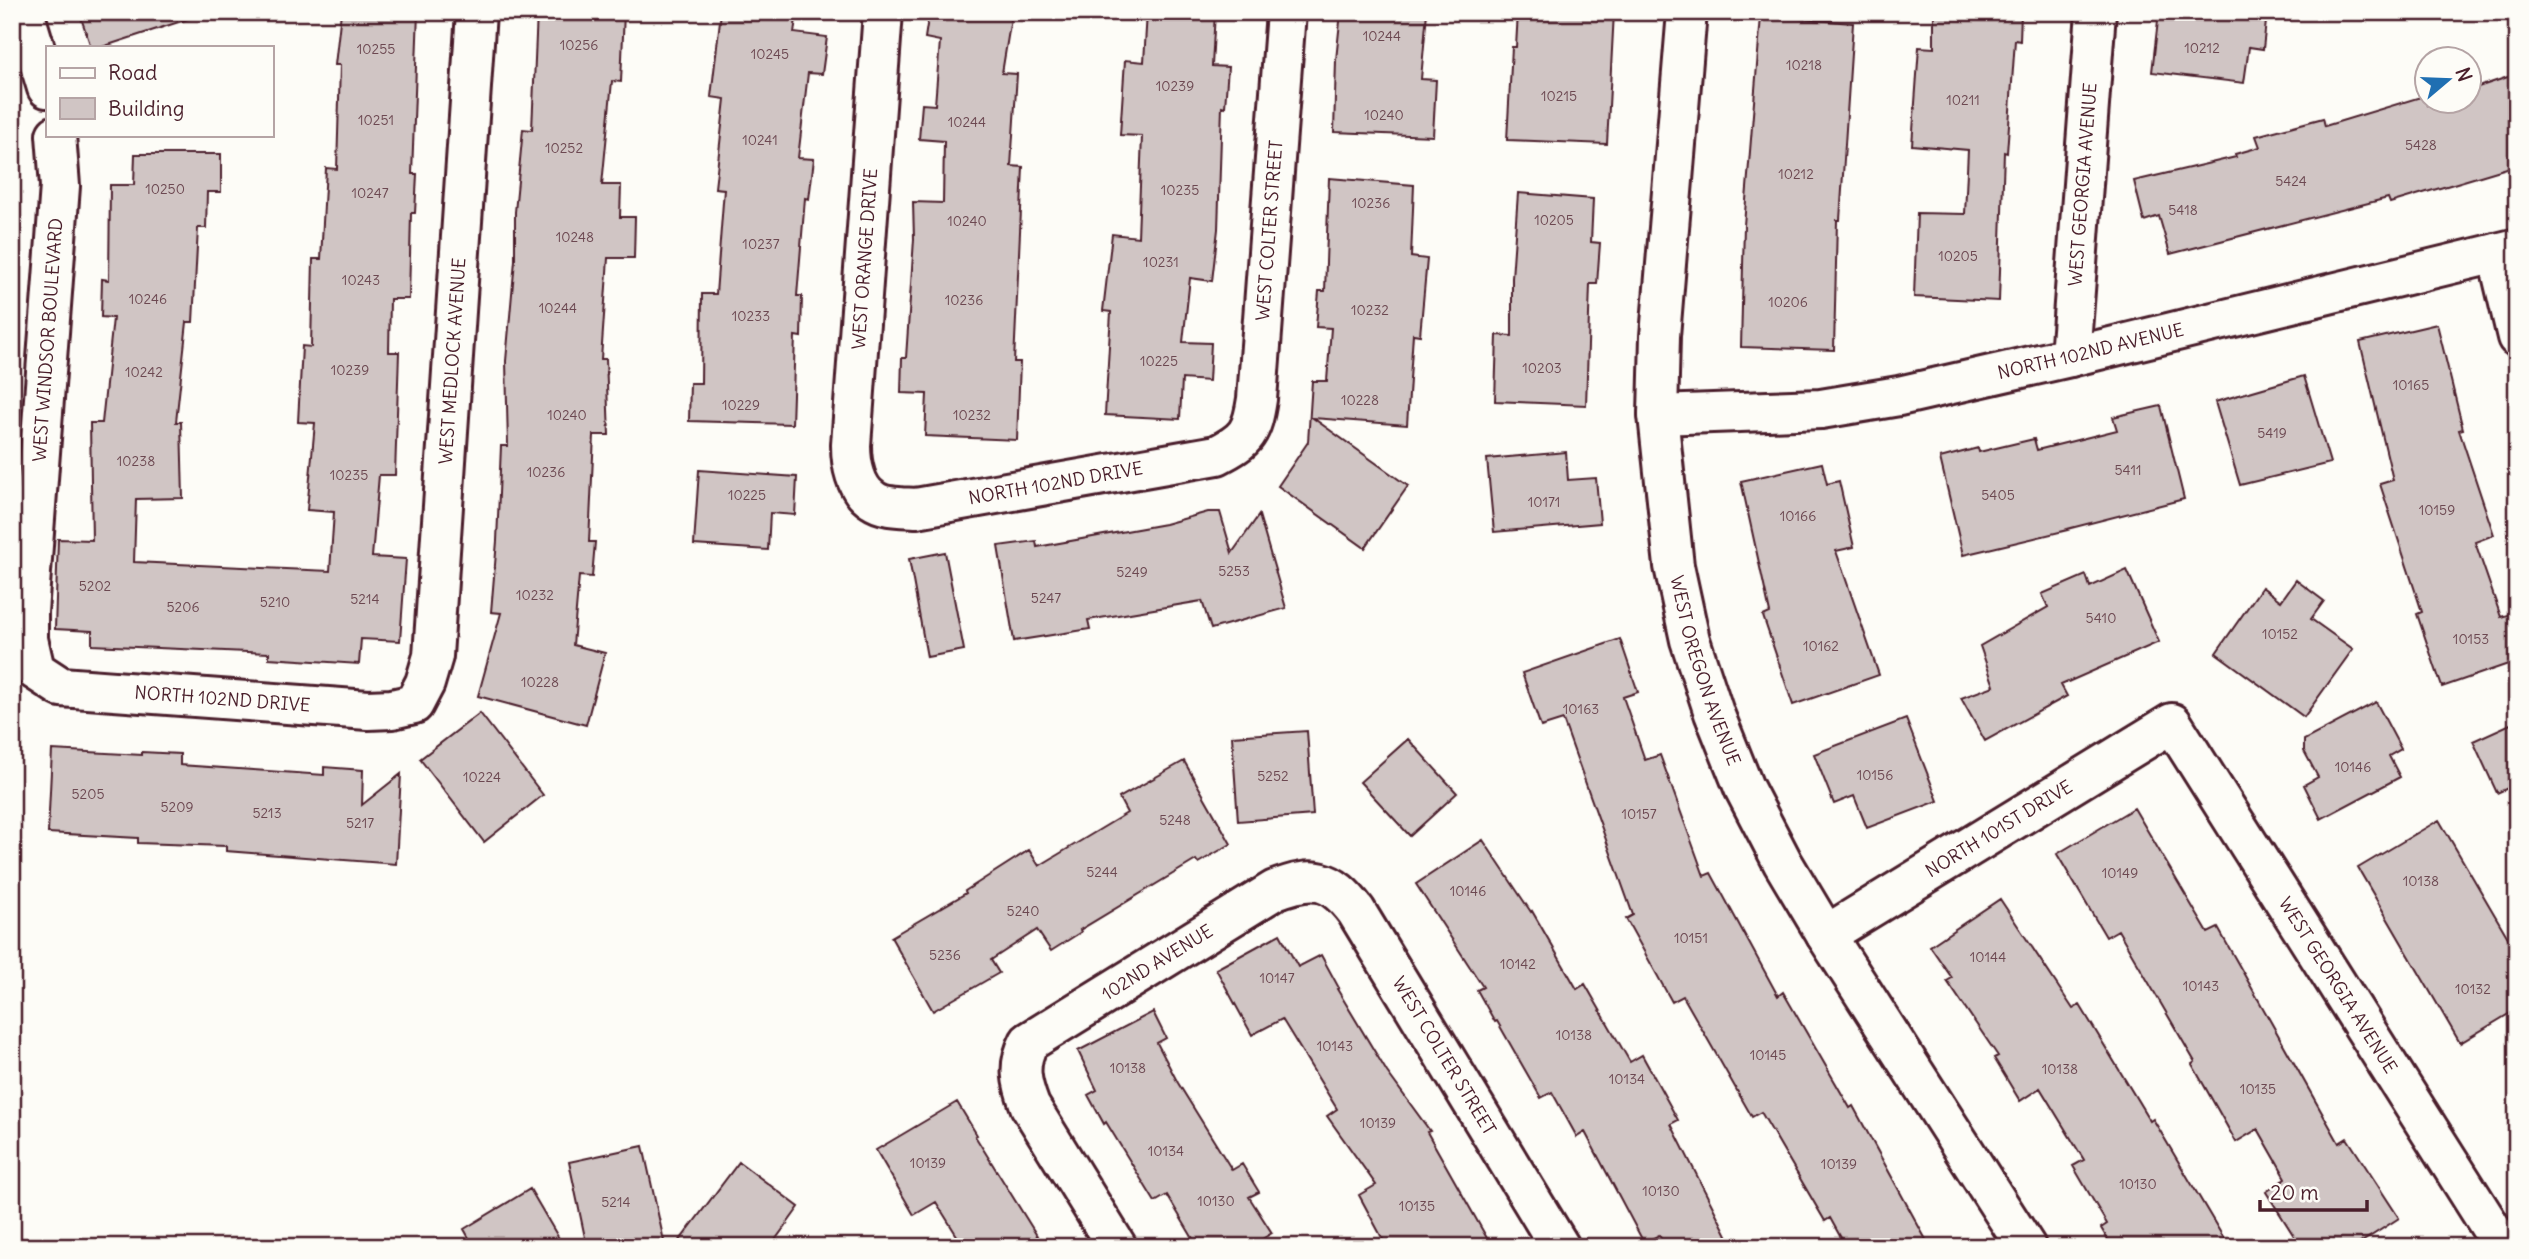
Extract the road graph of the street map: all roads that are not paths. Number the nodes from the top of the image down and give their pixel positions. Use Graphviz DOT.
graph roads {
  1 [pos="24,12"];
  2 [pos="475,12"];
  3 [pos="883,12"];
  4 [pos="1286,12"];
  5 [pos="1687,12"];
  6 [pos="2096,12"];
  7 [pos="46,85"];
  8 [pos="56,136"];
  9 [pos="2507,251"];
  10 [pos="2517,337"];
  11 [pos="2070,357"];
  12 [pos="1658,415"];
  13 [pos="1240,443"];
  14 [pos="872,500"];
  15 [pos="35,670"];
  16 [pos="414,704"];
  17 [pos="2172,723"];
  18 [pos="1314,879"];
  19 [pos="1826,935"];
  20 [pos="1117,1247"];
  21 [pos="1560,1247"];
  22 [pos="2026,1247"];
  23 [pos="2503,1247"];
  1 -- 7 [label="street"];
  2 -- 16 [label="street, WEST MEDLOCK AVENUE"];
  3 -- 14 [label="street, WEST ORANGE DRIVE"];
  4 -- 13 [label="street, WEST COLTER STREET"];
  5 -- 12 [label="street, WEST OREGON AVENUE"];
  6 -- 11 [label="street, WEST GEORGIA AVENUE"];
  8 -- 15 [label="street, WEST WINDSOR BOULEVARD"];
  9 -- 10 [label="street"];
  9 -- 11 [label="street, NORTH 102ND AVENUE"];
  11 -- 12 [label="street, NORTH 102ND AVENUE"];
  12 -- 19 [label="street, WEST OREGON AVENUE"];
  13 -- 14 [label="street, NORTH 102ND DRIVE"];
  15 -- 16 [label="street, NORTH 102ND DRIVE"];
  17 -- 19 [label="street, NORTH 101ST DRIVE"];
  17 -- 23 [label="street, WEST GEORGIA AVENUE"];
  18 -- 20 [label="street, 102ND AVENUE"];
  18 -- 21 [label="street, WEST COLTER STREET"];
  19 -- 22 [label="street, WEST OREGON AVENUE"];
}
